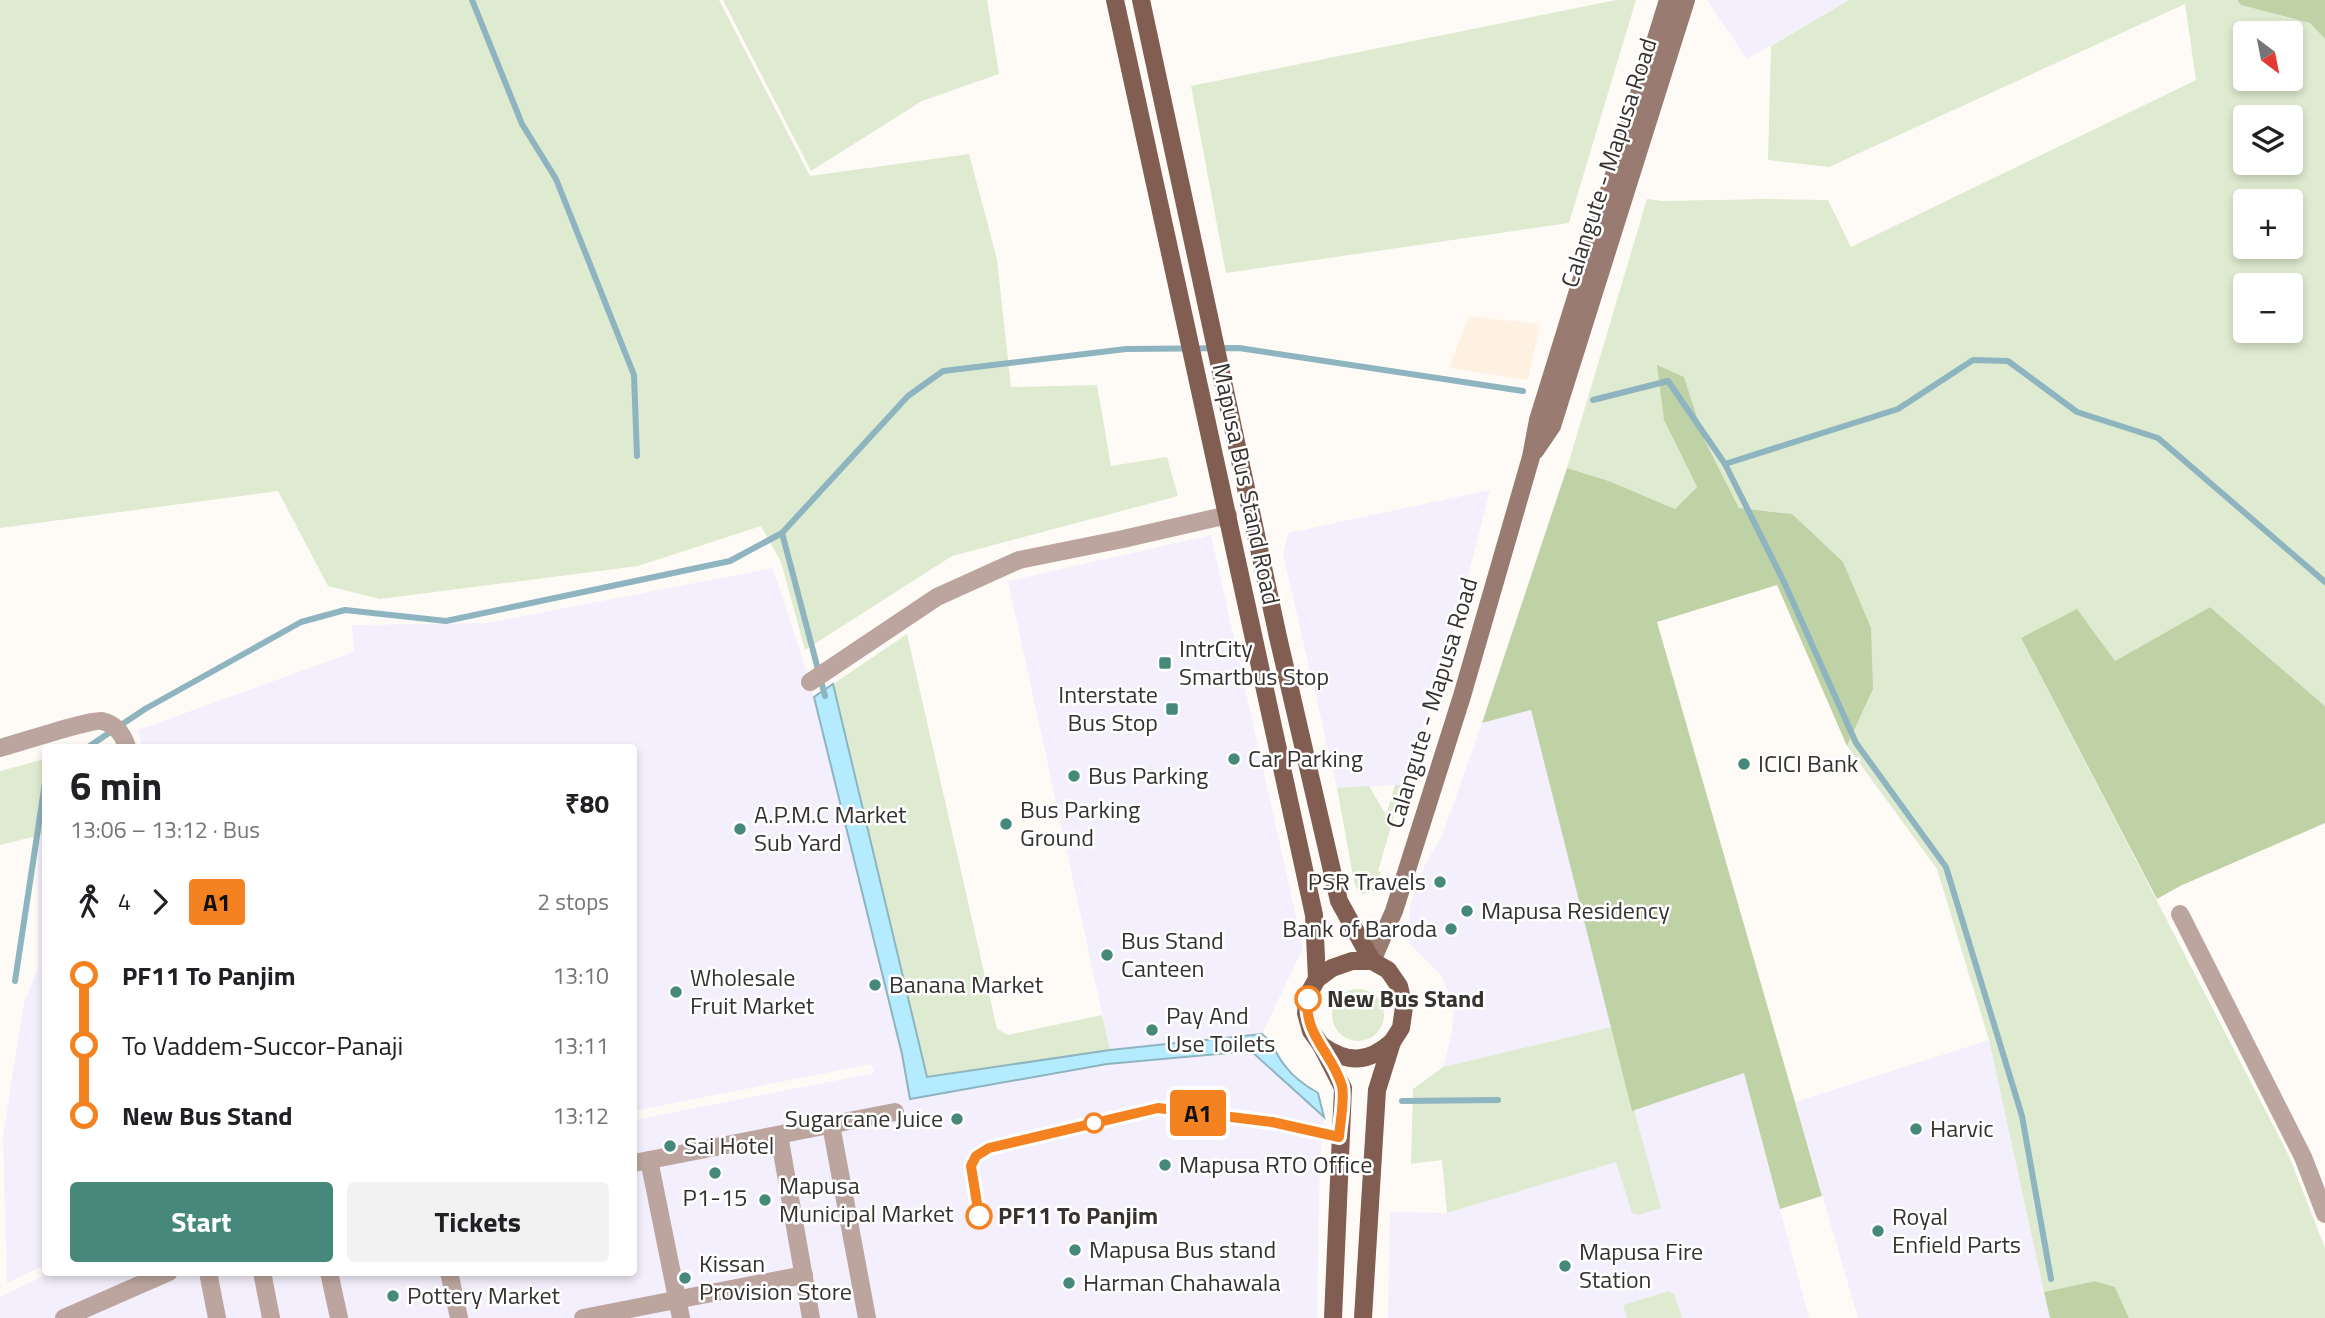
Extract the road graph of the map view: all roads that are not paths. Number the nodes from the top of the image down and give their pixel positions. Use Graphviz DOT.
graph roads {
  1 [pos="1115,0"];
  2 [pos="1141,0"];
  3 [pos="1668,0"];
  4 [pos="1686,0"];
  5 [pos="1531,457"];
  6 [pos="1228,515"];
  7 [pos="810,682"];
  8 [pos="126,744"];
  9 [pos="0,748"];
  10 [pos="2180,914"];
  11 [pos="1372,961"];
  12 [pos="1317,979"];
  13 [pos="1392,1042"];
  14 [pos="1321,1045"];
  15 [pos="895,1112"];
  16 [pos="831,1125"];
  17 [pos="779,1135"];
  18 [pos="641,1162"];
  19 [pos="2325,1214"];
  20 [pos="804,1275"];
  21 [pos="160,1276"];
  22 [pos="209,1276"];
  23 [pos="263,1276"];
  24 [pos="330,1276"];
  25 [pos="450,1276"];
  26 [pos="677,1300"];
  27 [pos="65,1318"];
  28 [pos="217,1318"];
  29 [pos="271,1318"];
  30 [pos="339,1318"];
  31 [pos="459,1318"];
  32 [pos="583,1318"];
  33 [pos="681,1318"];
  34 [pos="811,1318"];
  35 [pos="867,1318"];
  36 [pos="1333,1318"];
  37 [pos="1363,1318"];
  1 -- 6 [label="main road, Mapusa Bus Stand Road"];
  2 -- 11 [label="main road, Mapusa Bus Stand Road"];
  3 -- 5 [label="main road, Calangute - Mapusa Road"];
  4 -- 5 [label="main road, Calangute - Mapusa Road"];
  5 -- 11 [label="main road, Calangute - Mapusa Road"];
  6 -- 7 [label="street"];
  6 -- 12 [label="main road, Mapusa Bus Stand Road"];
  8 -- 9 [label="street"];
  10 -- 19 [label="street"];
  11 -- 12 [label="main road"];
  11 -- 13 [label="main road"];
  12 -- 14 [label="main road"];
  13 -- 14 [label="main road"];
  13 -- 37 [label="main road"];
  14 -- 36 [label="main road"];
  15 -- 16 [label="street"];
  16 -- 17 [label="street"];
  16 -- 35 [label="street"];
  17 -- 18 [label="street"];
  17 -- 20 [label="street"];
  18 -- 26 [label="street"];
  20 -- 26 [label="street"];
  20 -- 34 [label="street"];
  21 -- 27 [label="street"];
  22 -- 28 [label="street"];
  23 -- 29 [label="street"];
  24 -- 30 [label="street"];
  25 -- 31 [label="street"];
  26 -- 32 [label="street"];
  26 -- 33 [label="street"];
}
